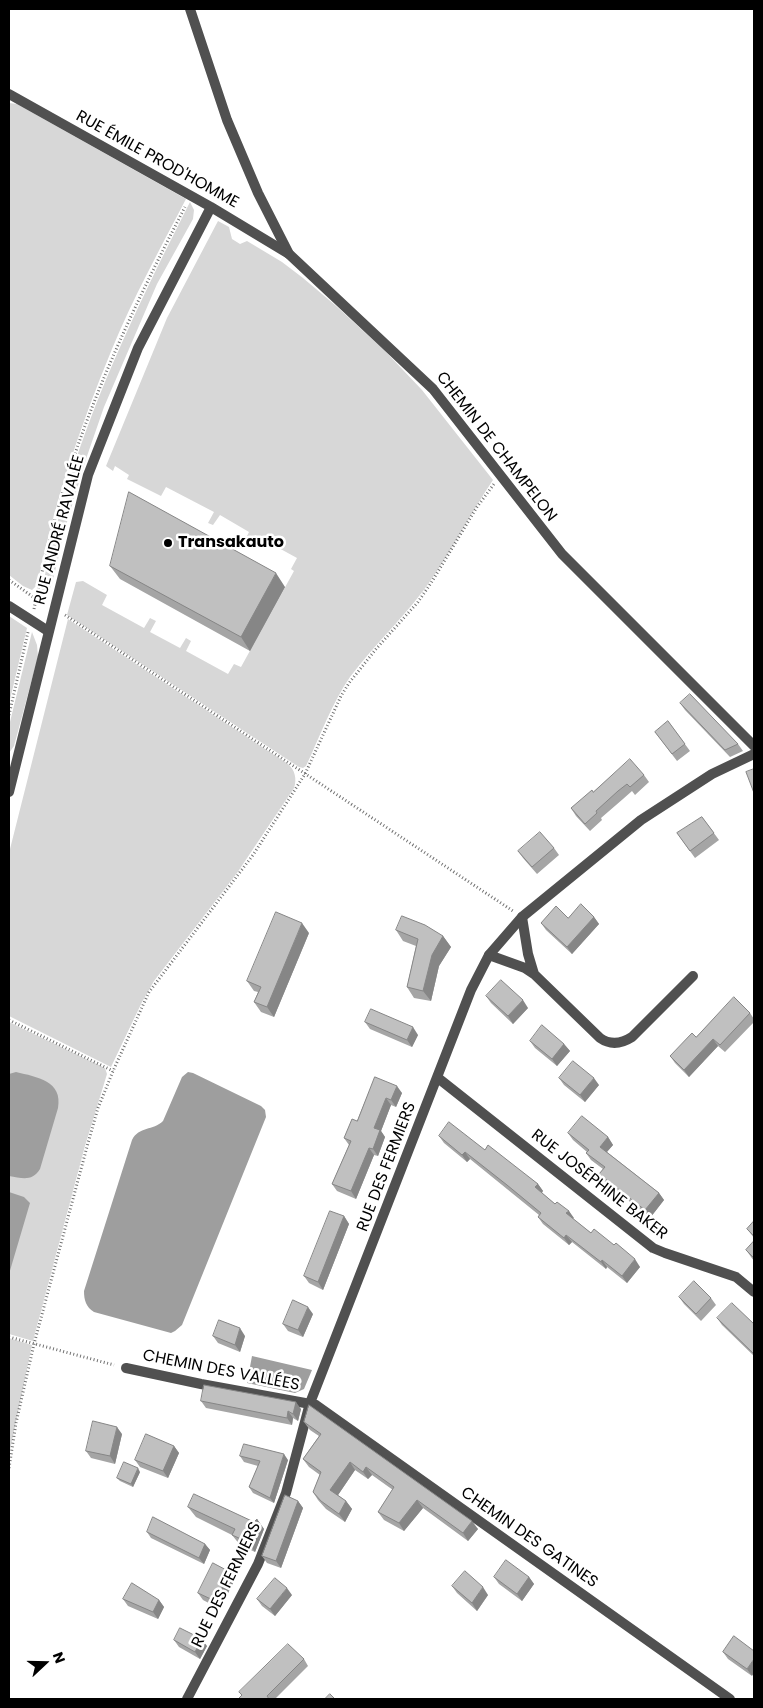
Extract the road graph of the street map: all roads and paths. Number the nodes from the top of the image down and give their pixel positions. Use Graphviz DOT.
graph roads {
  1 [pos="190,9"];
  2 [pos="9,94"];
  3 [pos="211,207"];
  4 [pos="289,254"];
  5 [pos="502,477"];
  6 [pos="9,580"];
  7 [pos="36,599"];
  8 [pos="9,606"];
  9 [pos="54,608"];
  10 [pos="48,631"];
  11 [pos="754,746"];
  12 [pos="754,754"];
  13 [pos="305,774"];
  14 [pos="9,792"];
  15 [pos="522,917"];
  16 [pos="489,955"];
  17 [pos="534,974"];
  18 [pos="693,976"];
  19 [pos="9,1020"];
  20 [pos="113,1071"];
  21 [pos="438,1078"];
  22 [pos="754,1292"];
  23 [pos="9,1337"];
  24 [pos="34,1344"];
  25 [pos="126,1368"];
  26 [pos="310,1403"];
  27 [pos="9,1468"];
  28 [pos="187,1699"];
  29 [pos="730,1699"];
  1 -- 4 [label="street, CHEMIN DE CHAMPELON"];
  2 -- 3 [label="street, RUE ÉMILE PROD'HOMME"];
  3 -- 4 [label="street, RUE ÉMILE PROD'HOMME"];
  3 -- 9 [label="street, RUE ANDRÉ RAVALÉE"];
  4 -- 5 [label="street, CHEMIN DE CHAMPELON"];
  5 -- 11 [label="street, CHEMIN DE CHAMPELON"];
  5 -- 13 [label="path"];
  6 -- 7 [label="path"];
  8 -- 10 [label="street"];
  9 -- 10 [label="street, RUE ANDRÉ RAVALÉE"];
  9 -- 13 [label="path"];
  10 -- 14 [label="street, RUE ANDRÉ RAVALÉE"];
  12 -- 15 [label="street, RUE DES FERMIERS"];
  13 -- 15 [label="path"];
  13 -- 20 [label="path"];
  15 -- 16 [label="street, RUE DES FERMIERS"];
  15 -- 17 [label="street"];
  16 -- 17 [label="street"];
  16 -- 21 [label="street, RUE DES FERMIERS"];
  17 -- 18 [label="street"];
  19 -- 20 [label="path"];
  20 -- 24 [label="path"];
  21 -- 22 [label="street, RUE JOSÉPHINE BAKER"];
  21 -- 26 [label="street, RUE DES FERMIERS"];
  23 -- 24 [label="path"];
  24 -- 25 [label="path"];
  24 -- 27 [label="path"];
  25 -- 26 [label="street, CHEMIN DES VALLÉES"];
  26 -- 28 [label="street, RUE DES FERMIERS"];
  26 -- 29 [label="street, CHEMIN DES GATINES"];
}
